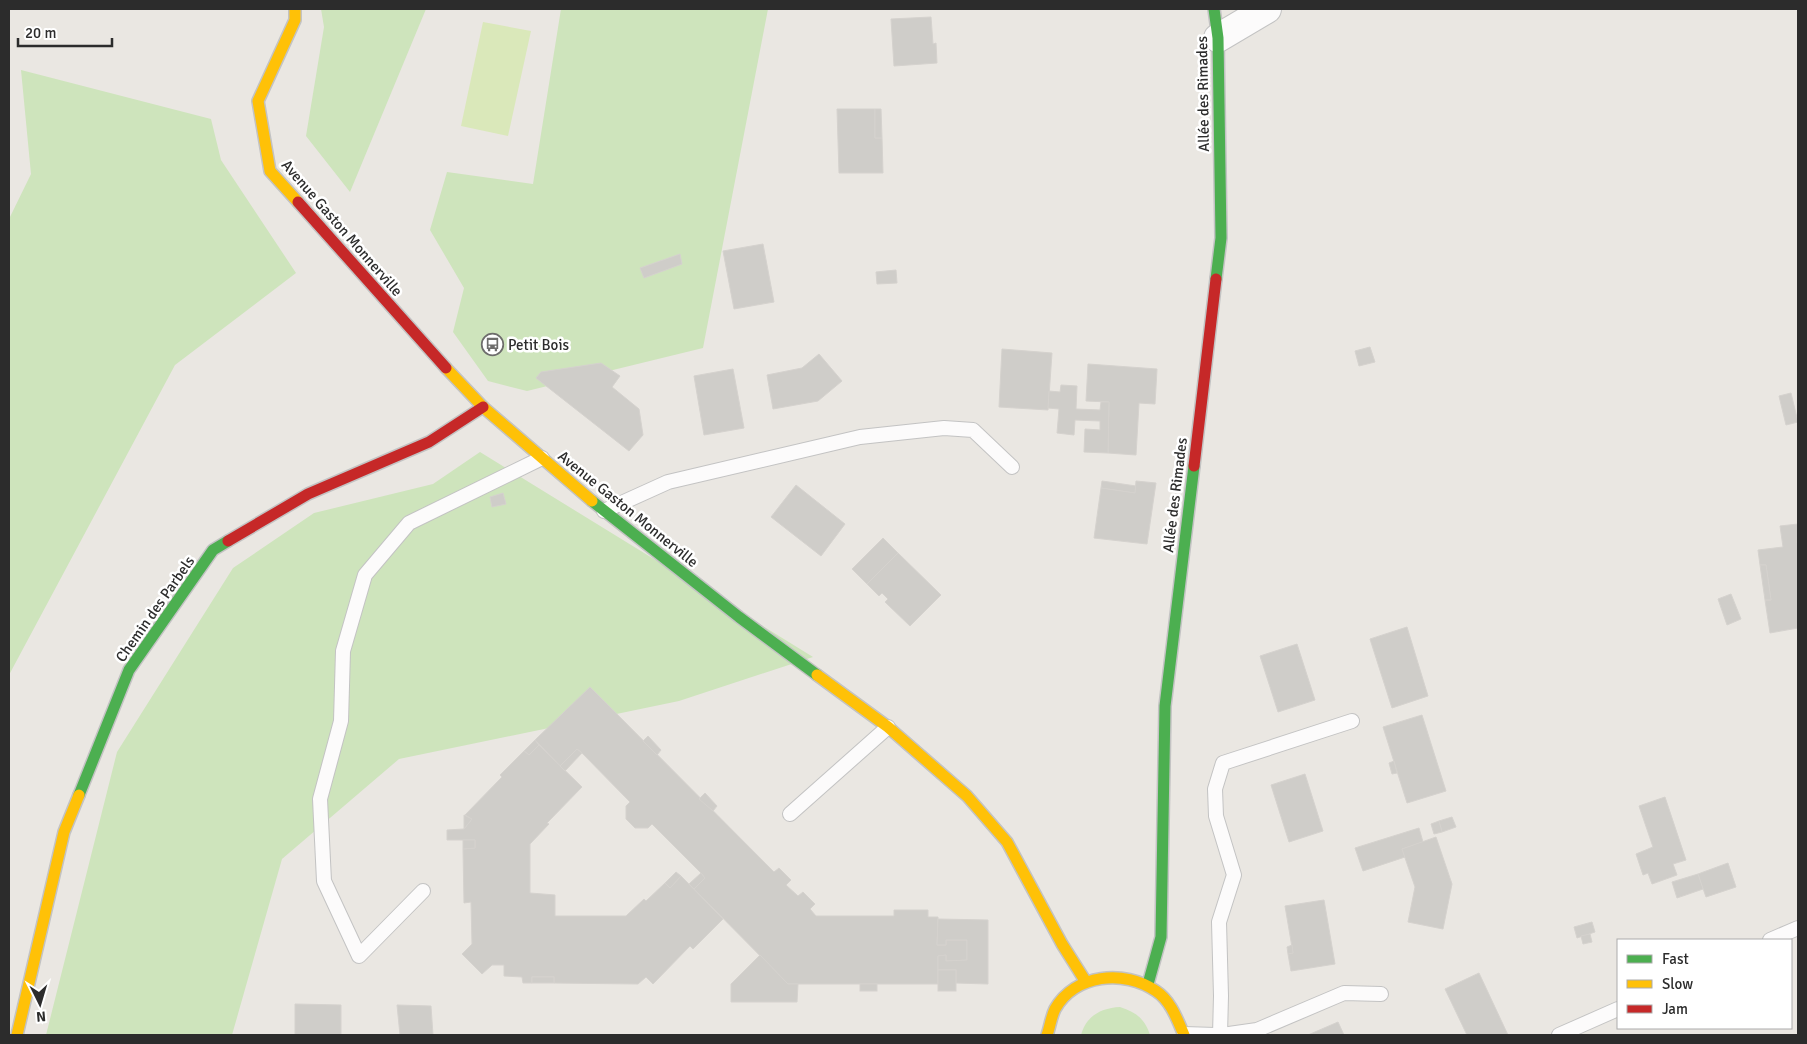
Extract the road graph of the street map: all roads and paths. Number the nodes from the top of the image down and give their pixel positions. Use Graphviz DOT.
graph roads {
  1 [pos="295,9"];
  2 [pos="1214,9"];
  3 [pos="1267,9"];
  4 [pos="1218,38"];
  5 [pos="483,407"];
  6 [pos="542,458"];
  7 [pos="1012,468"];
  8 [pos="604,512"];
  9 [pos="1352,722"];
  10 [pos="888,727"];
  11 [pos="790,814"];
  12 [pos="422,891"];
  13 [pos="1798,928"];
  14 [pos="1772,939"];
  15 [pos="1086,982"];
  16 [pos="1148,984"];
  17 [pos="1381,994"];
  18 [pos="1617,1009"];
  19 [pos="17,1035"];
  20 [pos="1047,1035"];
  21 [pos="1184,1035"];
  22 [pos="1215,1035"];
  23 [pos="1221,1035"];
  24 [pos="1559,1035"];
  1 -- 5 [label="street, Avenue Gaston Monnerville"];
  2 -- 4 [label="street, Allée des Rimades"];
  3 -- 4 [label="street"];
  4 -- 16 [label="street, Allée des Rimades"];
  5 -- 6 [label="street, Avenue Gaston Monnerville"];
  5 -- 19 [label="street, Chemin des Parbels"];
  6 -- 8 [label="street, Avenue Gaston Monnerville"];
  6 -- 12 [label="lane"];
  7 -- 8 [label="lane"];
  8 -- 10 [label="street, Avenue Gaston Monnerville"];
  9 -- 23 [label="lane"];
  10 -- 11 [label="lane"];
  10 -- 15 [label="street, Avenue Gaston Monnerville"];
  13 -- 14 [label="lane"];
  15 -- 16 [label="street"];
  15 -- 20 [label="street"];
  16 -- 21 [label="street"];
  17 -- 23 [label="lane"];
  18 -- 24 [label="lane"];
  21 -- 22 [label="lane"];
}
